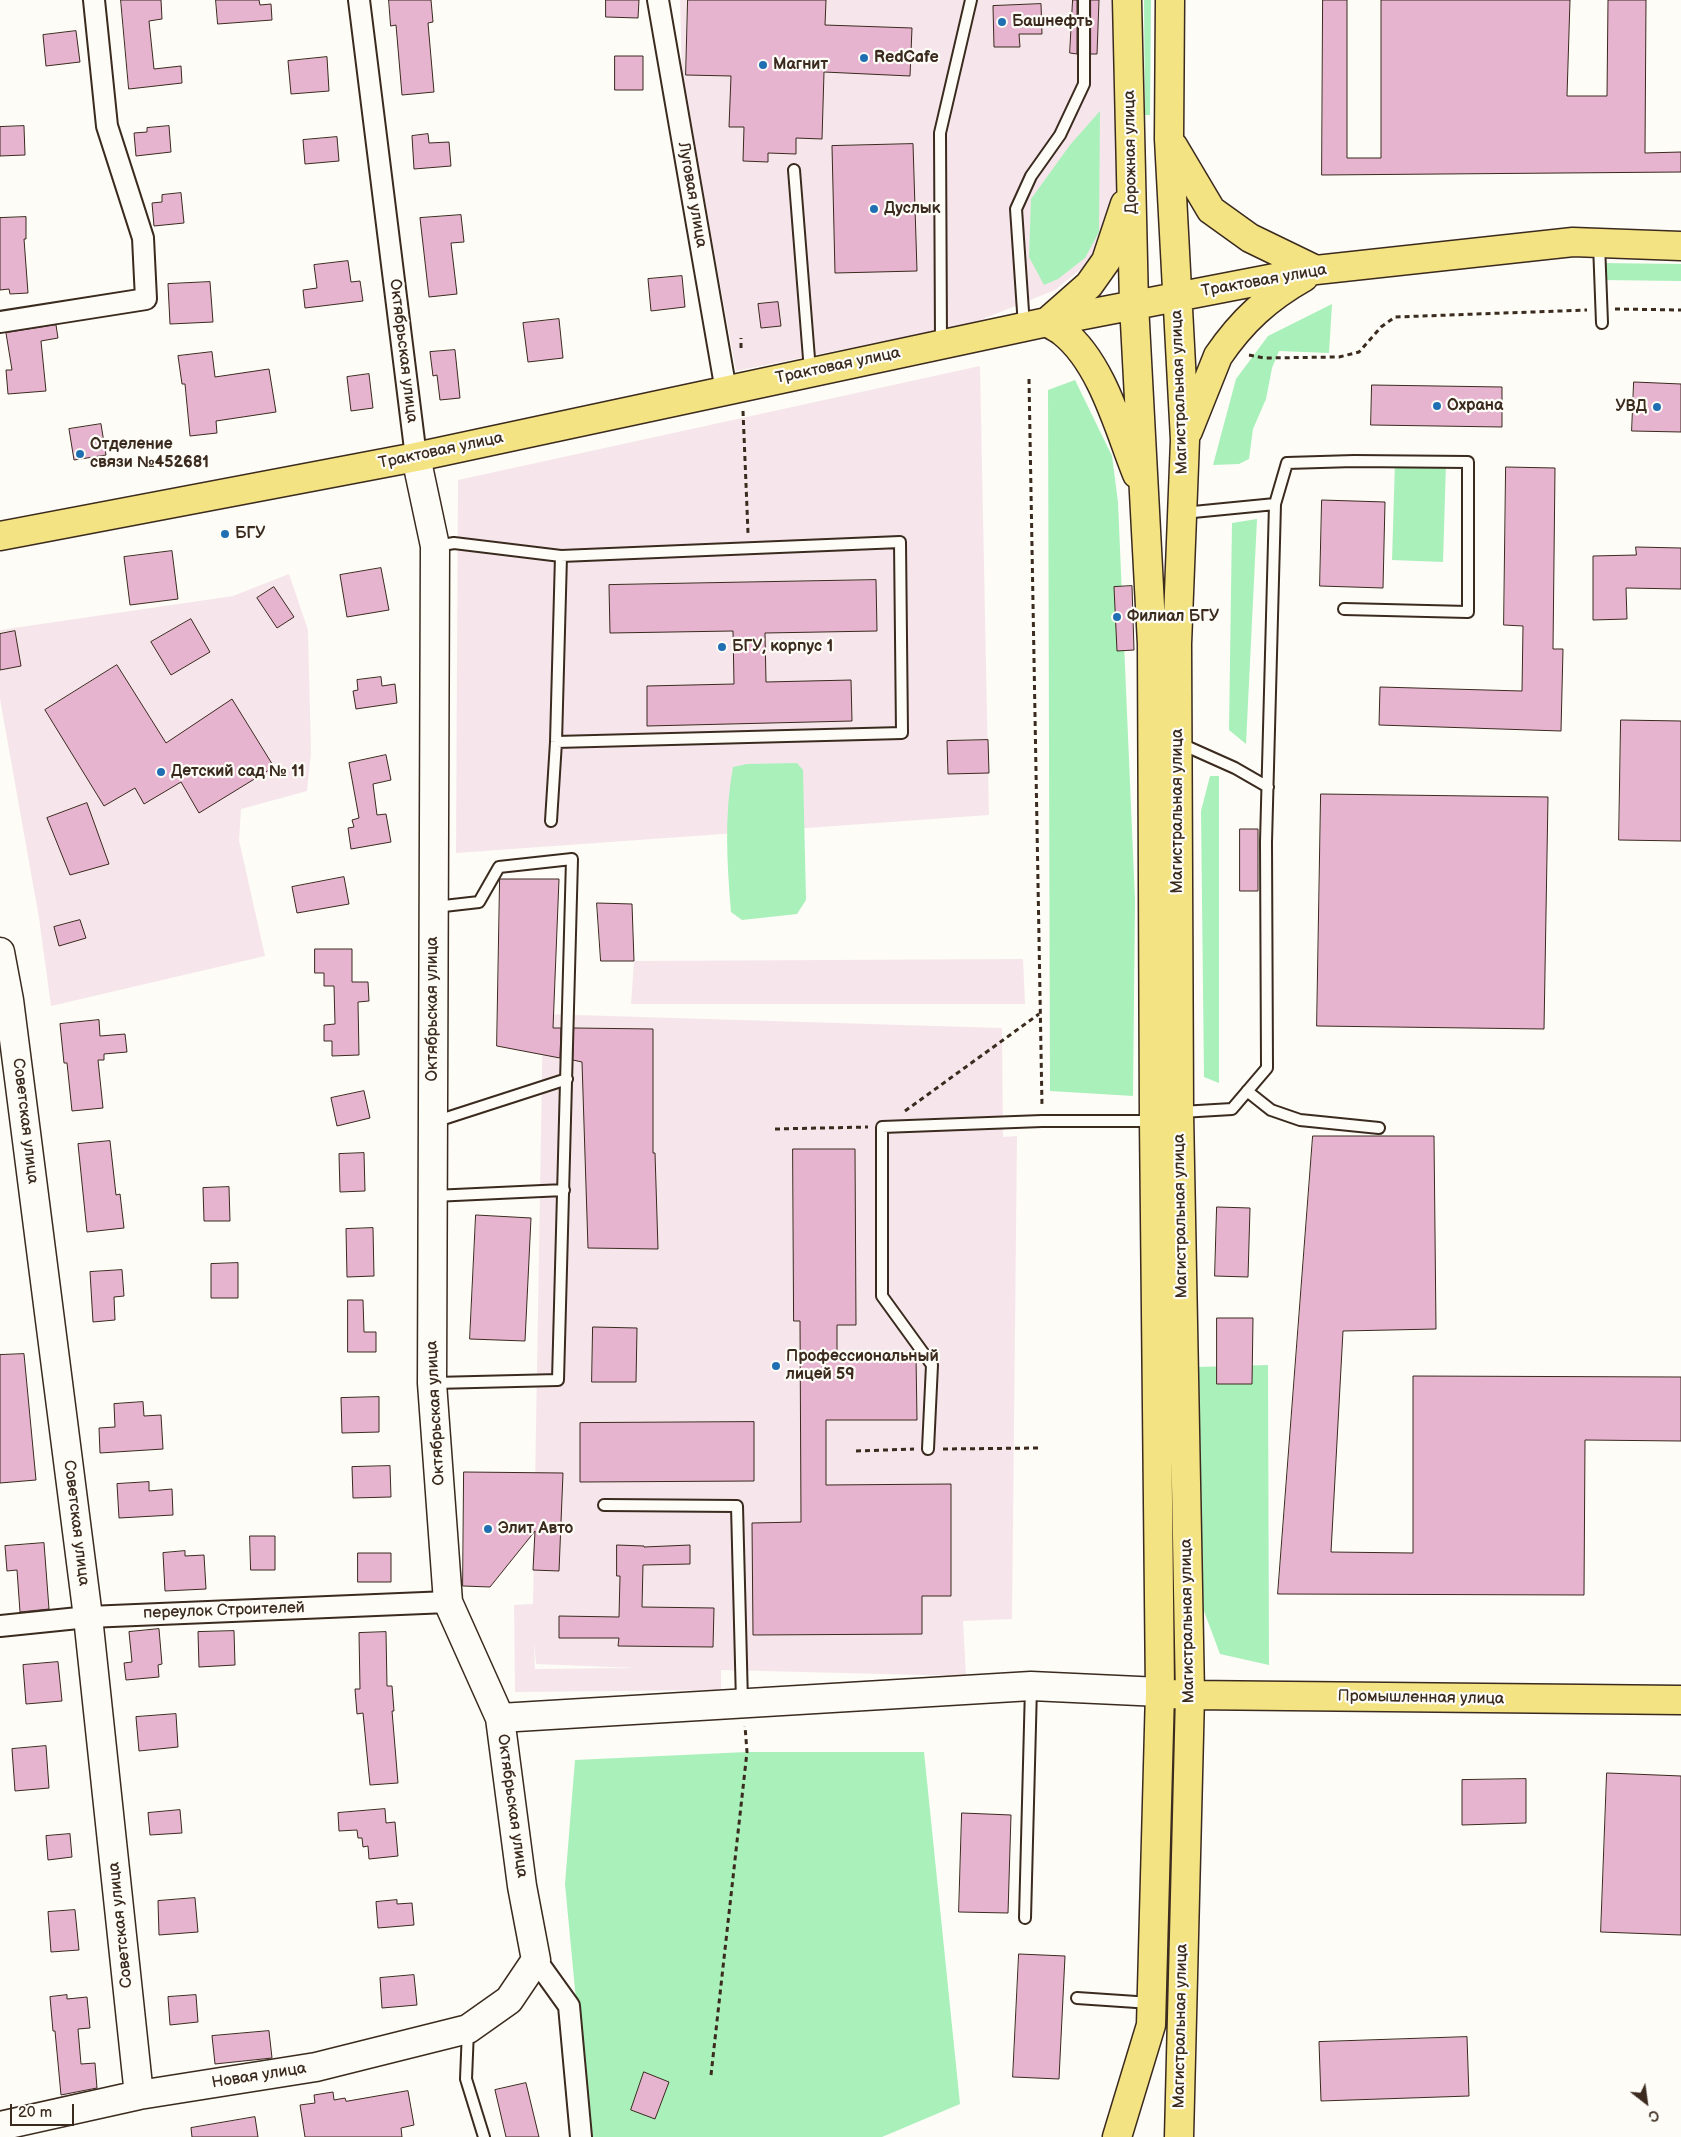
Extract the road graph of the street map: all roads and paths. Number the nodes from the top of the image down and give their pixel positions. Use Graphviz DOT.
graph roads {
  1 [pos="94,0"];
  2 [pos="359,0"];
  3 [pos="658,0"];
  4 [pos="971,0"];
  5 [pos="1084,0"];
  6 [pos="1127,0"];
  7 [pos="1170,0"];
  8 [pos="1169,139"];
  9 [pos="794,170"];
  10 [pos="1131,187"];
  11 [pos="1599,243"];
  12 [pos="1681,246"];
  13 [pos="1316,270"];
  14 [pos="1177,296"];
  15 [pos="1134,304"];
  16 [pos="1602,310"];
  17 [pos="1681,310"];
  18 [pos="0,322"];
  19 [pos="1602,323"];
  20 [pos="1035,324"];
  21 [pos="741,338"];
  22 [pos="941,344"];
  23 [pos="1243,354"];
  24 [pos="810,372"];
  25 [pos="1029,379"];
  26 [pos="734,389"];
  27 [pos="1184,440"];
  28 [pos="416,457"];
  29 [pos="1146,496"];
  30 [pos="1275,504"];
  31 [pos="1182,513"];
  32 [pos="0,536"];
  33 [pos="435,546"];
  34 [pos="748,547"];
  35 [pos="560,556"];
  36 [pos="1344,609"];
  37 [pos="556,742"];
  38 [pos="1178,742"];
  39 [pos="1268,787"];
  40 [pos="551,821"];
  41 [pos="434,908"];
  42 [pos="0,952"];
  43 [pos="5,1001"];
  44 [pos="1040,1013"];
  45 [pos="566,1079"];
  46 [pos="1247,1091"];
  47 [pos="1167,1116"];
  48 [pos="1042,1121"];
  49 [pos="433,1123"];
  50 [pos="882,1127"];
  51 [pos="1379,1128"];
  52 [pos="775,1129"];
  53 [pos="564,1190"];
  54 [pos="432,1196"];
  55 [pos="432,1383"];
  56 [pos="1040,1448"];
  57 [pos="928,1449"];
  58 [pos="856,1450"];
  59 [pos="604,1506"];
  60 [pos="448,1602"];
  61 [pos="88,1617"];
  62 [pos="0,1626"];
  63 [pos="1031,1686"];
  64 [pos="1160,1692"];
  65 [pos="1190,1695"];
  66 [pos="1681,1700"];
  67 [pos="742,1702"];
  68 [pos="500,1718"];
  69 [pos="1025,1918"];
  70 [pos="536,1960"];
  71 [pos="1077,1998"];
  72 [pos="1151,2003"];
  73 [pos="468,2030"];
  74 [pos="711,2075"];
  75 [pos="139,2095"];
  76 [pos="0,2126"];
  77 [pos="484,2137"];
  78 [pos="581,2137"];
  79 [pos="1117,2137"];
  80 [pos="1179,2137"];
  1 -- 18 [label="street"];
  2 -- 28 [label="street, Октябрьская улица"];
  3 -- 26 [label="street, Луговая улица"];
  4 -- 22 [label="lane"];
  5 -- 20 [label="lane"];
  6 -- 10 [label="main road, Дорожная улица"];
  7 -- 8 [label="main road"];
  8 -- 13 [label="main road"];
  8 -- 14 [label="main road"];
  9 -- 24 [label="lane"];
  10 -- 15 [label="main road, Дорожная улица"];
  10 -- 20 [label="main road"];
  11 -- 12 [label="main road, Трактовая улица"];
  11 -- 13 [label="main road, Трактовая улица"];
  11 -- 16 [label="lane"];
  13 -- 14 [label="main road, Трактовая улица"];
  13 -- 27 [label="main road"];
  14 -- 15 [label="main road, Трактовая улица"];
  14 -- 27 [label="main road, Магистральная улица"];
  15 -- 20 [label="main road, Трактовая улица"];
  15 -- 29 [label="main road, Магистральная улица"];
  16 -- 17 [label="path"];
  16 -- 19 [label="lane"];
  16 -- 23 [label="path"];
  20 -- 22 [label="main road, Трактовая улица"];
  20 -- 29 [label="main road"];
  21 -- 26 [label="path"];
  22 -- 24 [label="main road, Трактовая улица"];
  24 -- 26 [label="main road, Трактовая улица"];
  25 -- 44 [label="path"];
  26 -- 28 [label="main road, Трактовая улица"];
  26 -- 34 [label="path"];
  27 -- 31 [label="main road, Магистральная улица"];
  28 -- 32 [label="main road, Трактовая улица"];
  28 -- 33 [label="street, Октябрьская улица"];
  29 -- 47 [label="main road, Магистральная улица"];
  30 -- 31 [label="lane"];
  30 -- 36 [label="lane"];
  30 -- 39 [label="lane"];
  31 -- 38 [label="main road, Магистральная улица"];
  33 -- 35 [label="lane"];
  33 -- 41 [label="street, Октябрьская улица"];
  34 -- 35 [label="lane"];
  34 -- 37 [label="lane"];
  35 -- 37 [label="lane"];
  37 -- 40 [label="lane"];
  38 -- 39 [label="lane"];
  38 -- 47 [label="main road, Магистральная улица"];
  39 -- 46 [label="lane"];
  41 -- 45 [label="lane"];
  41 -- 49 [label="street, Октябрьская улица"];
  42 -- 43 [label="street, Советская улица"];
  43 -- 61 [label="street, Советская улица"];
  44 -- 48 [label="path"];
  44 -- 50 [label="path"];
  45 -- 49 [label="lane"];
  45 -- 53 [label="lane"];
  46 -- 47 [label="lane"];
  46 -- 51 [label="lane"];
  47 -- 48 [label="lane"];
  47 -- 64 [label="main road, Магистральная улица"];
  47 -- 65 [label="main road, Магистральная улица"];
  48 -- 50 [label="lane"];
  49 -- 54 [label="street, Октябрьская улица"];
  50 -- 52 [label="path"];
  50 -- 57 [label="lane"];
  53 -- 54 [label="lane"];
  53 -- 55 [label="lane"];
  54 -- 55 [label="street, Октябрьская улица"];
  55 -- 60 [label="street, Октябрьская улица"];
  56 -- 57 [label="path"];
  57 -- 58 [label="path"];
  59 -- 67 [label="lane"];
  60 -- 61 [label="street, переулок Строителей"];
  60 -- 68 [label="street, Октябрьская улица"];
  61 -- 62 [label="street, переулок Строителей"];
  61 -- 75 [label="street, Советская улица"];
  63 -- 64 [label="street"];
  63 -- 67 [label="street"];
  63 -- 69 [label="lane"];
  64 -- 65 [label="main road, Промышленная улица"];
  64 -- 72 [label="main road, Магистральная улица"];
  65 -- 66 [label="main road, Промышленная улица"];
  65 -- 80 [label="main road, Магистральная улица"];
  67 -- 68 [label="street"];
  67 -- 74 [label="path"];
  68 -- 70 [label="street, Октябрьская улица"];
  70 -- 73 [label="street, Новая улица"];
  70 -- 78 [label="street"];
  71 -- 72 [label="lane"];
  72 -- 79 [label="main road, Магистральная улица"];
  73 -- 75 [label="street, Новая улица"];
  73 -- 77 [label="lane"];
  75 -- 76 [label="street, Новая улица"];
}
